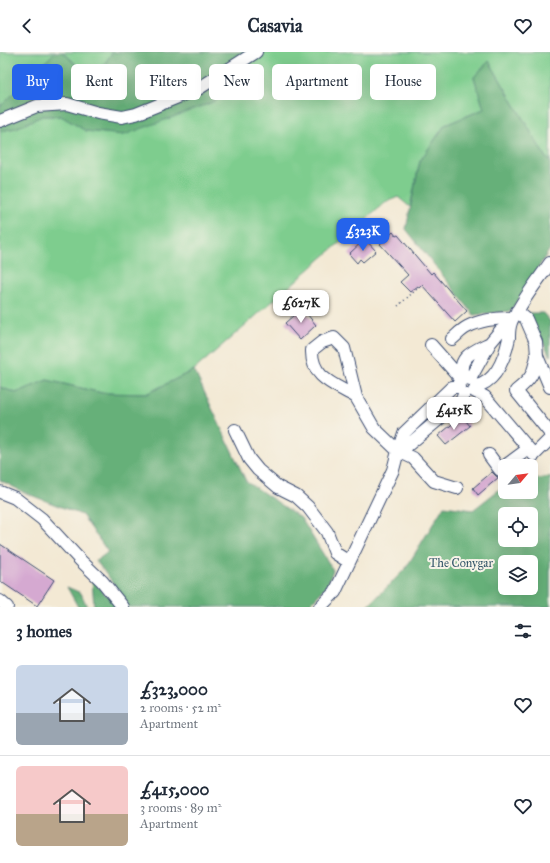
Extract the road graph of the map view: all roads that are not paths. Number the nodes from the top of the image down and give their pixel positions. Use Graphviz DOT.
graph roads {
  1 [pos="256,52"];
  2 [pos="0,121"];
  3 [pos="547,268"];
  4 [pos="513,319"];
  5 [pos="452,339"];
  6 [pos="431,345"];
  7 [pos="537,356"];
  8 [pos="467,385"];
  9 [pos="550,387"];
  10 [pos="356,397"];
  11 [pos="235,430"];
  12 [pos="550,433"];
  13 [pos="550,439"];
  14 [pos="528,449"];
  15 [pos="398,451"];
  16 [pos="489,455"];
  17 [pos="514,459"];
  18 [pos="498,467"];
  19 [pos="457,488"];
  20 [pos="0,492"];
  21 [pos="349,562"];
  22 [pos="0,601"];
  23 [pos="7,607"];
  24 [pos="123,607"];
  25 [pos="320,607"];
  1 -- 2 [label="street"];
  3 -- 4 [label="street"];
  4 -- 5 [label="street"];
  4 -- 7 [label="street"];
  4 -- 8 [label="street"];
  4 -- 8 [label="street"];
  6 -- 8 [label="street"];
  7 -- 9 [label="street"];
  7 -- 12 [label="street"];
  8 -- 14 [label="street"];
  8 -- 15 [label="street"];
  10 -- 10 [label="street"];
  10 -- 15 [label="street"];
  11 -- 21 [label="street"];
  13 -- 14 [label="street"];
  14 -- 17 [label="street"];
  15 -- 19 [label="street"];
  15 -- 21 [label="street"];
  16 -- 18 [label="street"];
  20 -- 24 [label="street"];
  21 -- 25 [label="street"];
  22 -- 23 [label="street"];
}
